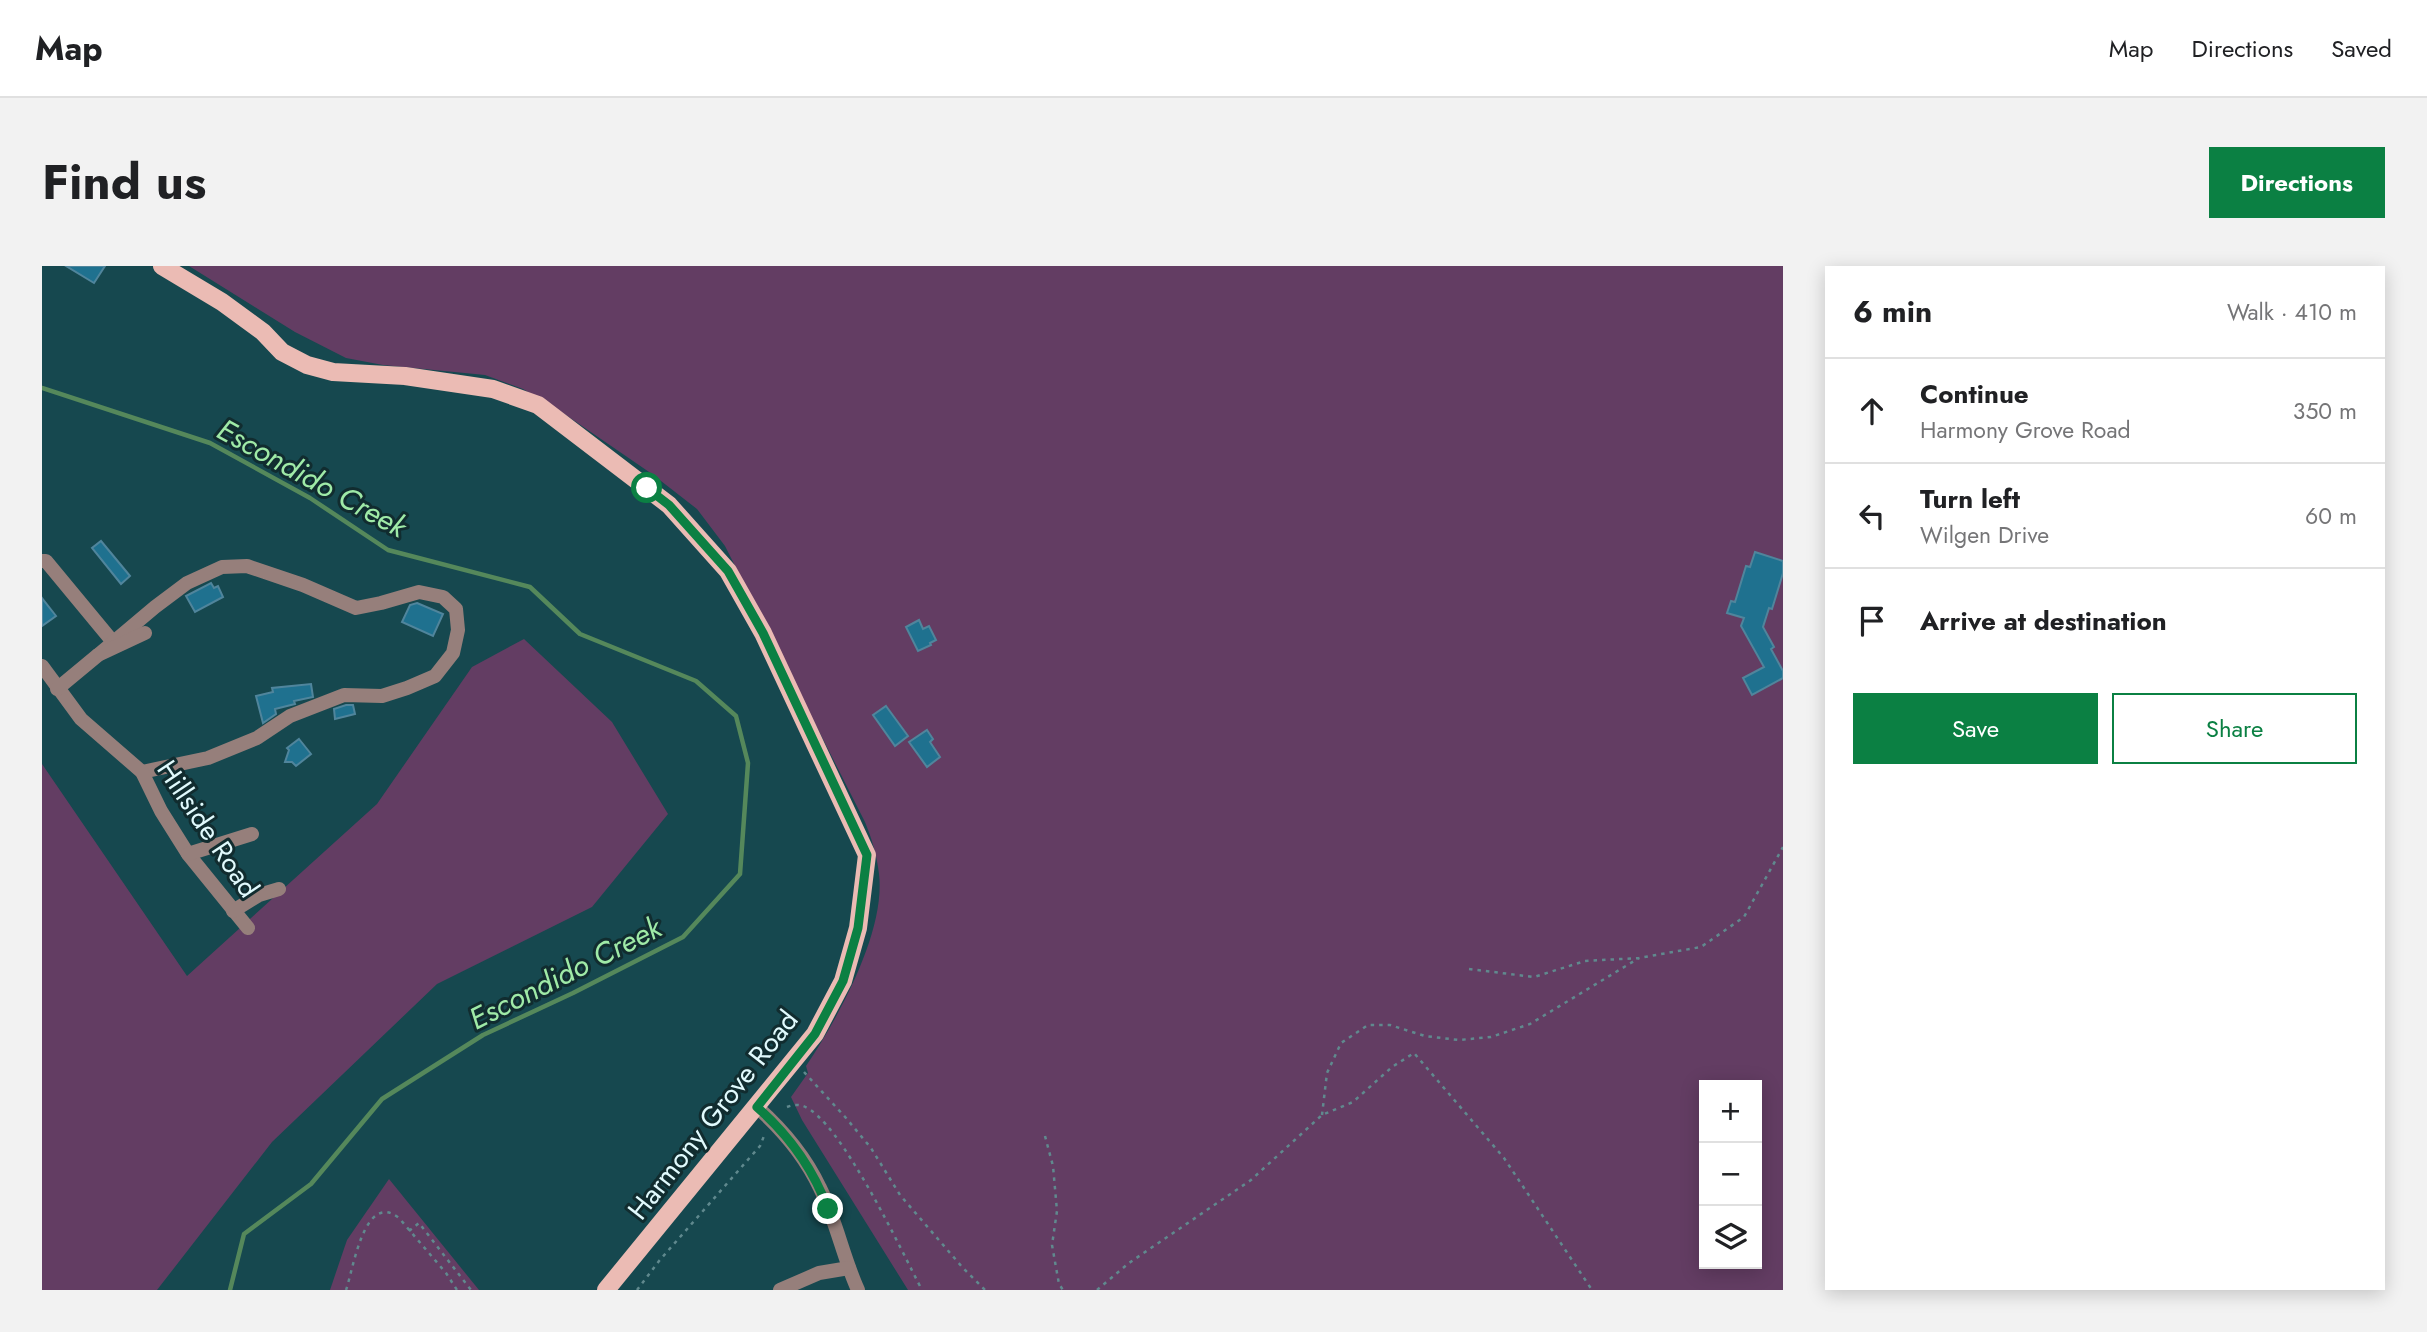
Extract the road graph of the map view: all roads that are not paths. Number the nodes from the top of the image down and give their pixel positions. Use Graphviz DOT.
graph roads {
  1 [pos="162,266"];
  2 [pos="42,561"];
  3 [pos="145,633"];
  4 [pos="113,642"];
  5 [pos="98,655"];
  6 [pos="42,666"];
  7 [pos="57,689"];
  8 [pos="142,772"];
  9 [pos="253,834"];
  10 [pos="188,854"];
  11 [pos="279,889"];
  12 [pos="233,911"];
  13 [pos="248,928"];
  14 [pos="757,1107"];
  15 [pos="849,1268"];
  16 [pos="606,1290"];
  17 [pos="780,1290"];
  18 [pos="858,1290"];
  1 -- 14 [label="main road, Harmony Grove Road"];
  2 -- 4 [label="street"];
  3 -- 5 [label="street"];
  4 -- 5 [label="street"];
  4 -- 8 [label="street"];
  5 -- 7 [label="street"];
  6 -- 7 [label="street, Hillside Road"];
  7 -- 8 [label="street, Hillside Road"];
  8 -- 10 [label="street, Hillside Road"];
  9 -- 10 [label="street"];
  10 -- 12 [label="street, Hillside Road"];
  11 -- 12 [label="street"];
  12 -- 13 [label="street, Hillside Road"];
  14 -- 15 [label="street"];
  14 -- 16 [label="main road, Harmony Grove Road"];
  15 -- 17 [label="street"];
  15 -- 18 [label="street"];
}
